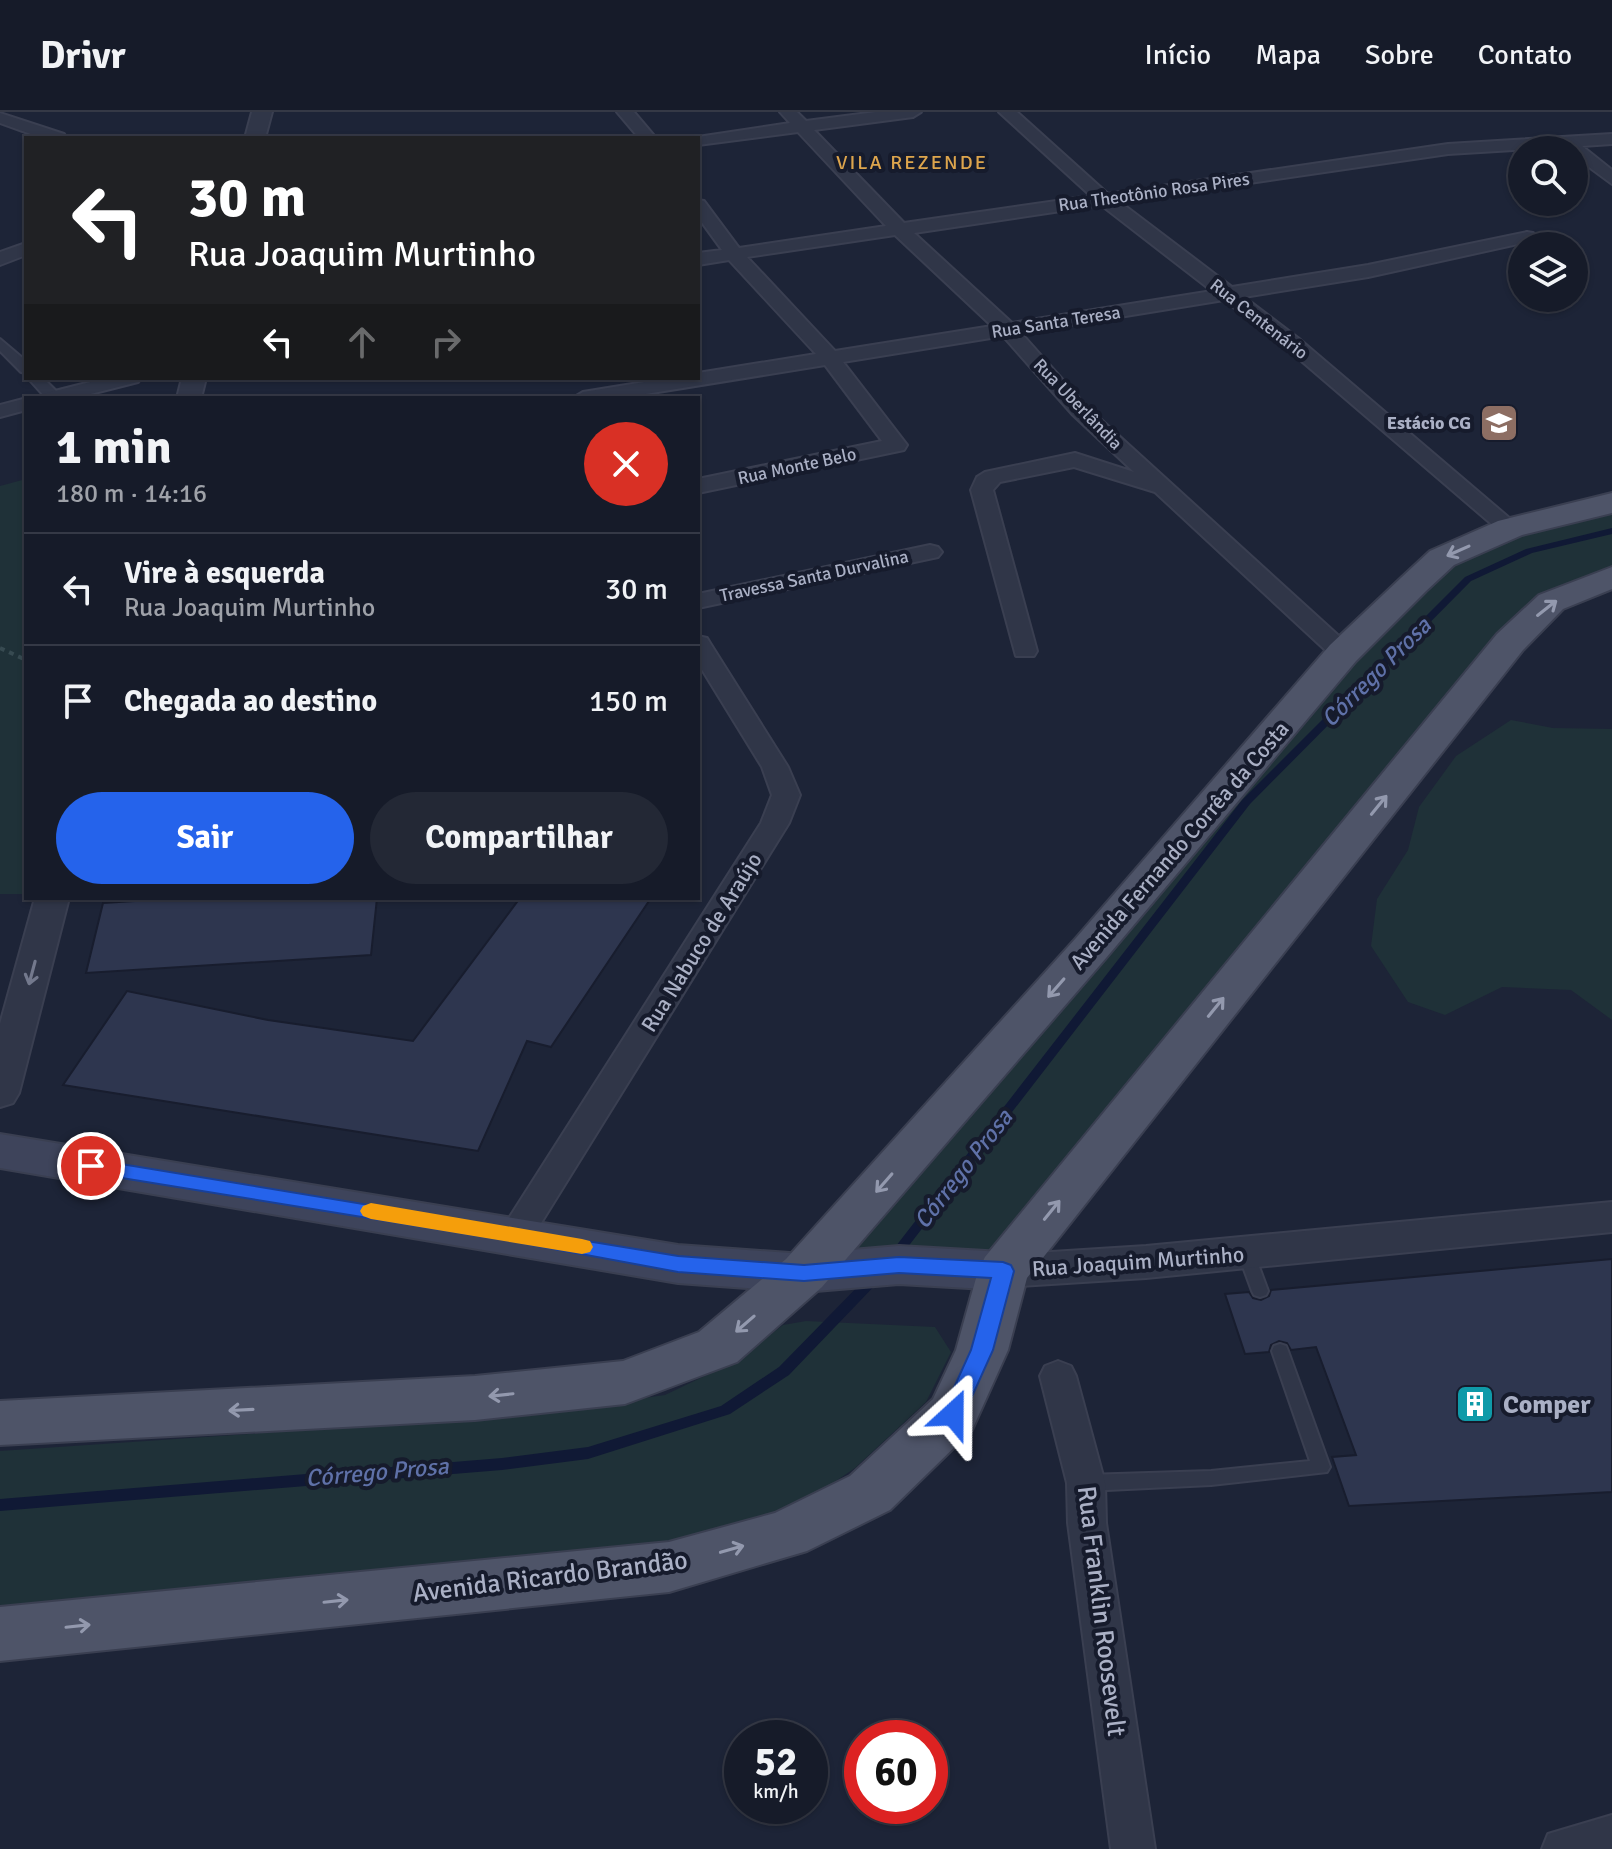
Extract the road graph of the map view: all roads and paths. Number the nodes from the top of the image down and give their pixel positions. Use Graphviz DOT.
graph roads {
  1 [pos="262,112"];
  2 [pos="625,112"];
  3 [pos="788,112"];
  4 [pos="913,112"];
  5 [pos="1007,112"];
  6 [pos="0,118"];
  7 [pos="802,127"];
  8 [pos="52,136"];
  9 [pos="256,136"];
  10 [pos="646,136"];
  11 [pos="1612,139"];
  12 [pos="700,140"];
  13 [pos="1588,141"];
  14 [pos="1508,145"];
  15 [pos="1588,159"];
  16 [pos="1612,179"];
  17 [pos="1104,199"];
  18 [pos="700,208"];
  19 [pos="900,230"];
  20 [pos="1508,241"];
  21 [pos="24,249"];
  22 [pos="734,254"];
  23 [pos="0,259"];
  24 [pos="700,259"];
  25 [pos="1227,294"];
  26 [pos="1008,330"];
  27 [pos="0,343"];
  28 [pos="829,357"];
  29 [pos="24,367"];
  30 [pos="700,378"];
  31 [pos="37,380"];
  32 [pos="123,380"];
  33 [pos="691,380"];
  34 [pos="50,396"];
  35 [pos="60,396"];
  36 [pos="595,396"];
  37 [pos="24,405"];
  38 [pos="0,411"];
  39 [pos="700,486"];
  40 [pos="1166,491"];
  41 [pos="1612,503"];
  42 [pos="1510,528"];
  43 [pos="930,552"];
  44 [pos="1612,577"];
  45 [pos="700,601"];
  46 [pos="700,646"];
  47 [pos="0,648"];
  48 [pos="1025,651"];
  49 [pos="1343,653"];
  50 [pos="24,659"];
  51 [pos="51,900"];
  52 [pos="0,1093"];
  53 [pos="0,1151"];
  54 [pos="1612,1217"];
  55 [pos="516,1235"];
  56 [pos="1246,1253"];
  57 [pos="992,1270"];
  58 [pos="829,1271"];
  59 [pos="1260,1291"];
  60 [pos="1280,1351"];
  61 [pos="1058,1376"];
  62 [pos="0,1423"];
  63 [pos="1086,1483"];
  64 [pos="0,1634"];
  65 [pos="1612,1836"];
  66 [pos="1133,1849"];
  67 [pos="1564,1849"];
  1 -- 9 [label="street"];
  2 -- 10 [label="street"];
  3 -- 7 [label="street, Rua Uberlândia"];
  4 -- 7 [label="street"];
  5 -- 17 [label="street, Rua Centenário"];
  6 -- 8 [label="street"];
  7 -- 12 [label="street"];
  7 -- 19 [label="street, Rua Uberlândia"];
  11 -- 13 [label="street, Rua Theotônio Rosa Pires"];
  14 -- 17 [label="street, Rua Theotônio Rosa Pires"];
  15 -- 16 [label="street"];
  17 -- 19 [label="street, Rua Theotônio Rosa Pires"];
  17 -- 25 [label="street, Rua Centenário"];
  18 -- 22 [label="street"];
  19 -- 22 [label="street, Rua Theotônio Rosa Pires"];
  19 -- 26 [label="street, Rua Uberlândia"];
  20 -- 25 [label="street, Rua Santa Teresa"];
  21 -- 23 [label="street"];
  22 -- 24 [label="street, Rua Theotônio Rosa Pires"];
  22 -- 28 [label="street"];
  25 -- 26 [label="street, Rua Santa Teresa"];
  25 -- 42 [label="street, Rua Centenário"];
  26 -- 28 [label="street, Rua Santa Teresa"];
  26 -- 40 [label="street, Rua Uberlândia"];
  27 -- 29 [label="street"];
  28 -- 30 [label="street, Rua Santa Teresa"];
  28 -- 39 [label="street, Rua Monte Belo"];
  31 -- 34 [label="street"];
  32 -- 35 [label="street"];
  33 -- 36 [label="street, Rua Santa Teresa"];
  37 -- 38 [label="street"];
  40 -- 48 [label="street"];
  40 -- 49 [label="street, Rua Uberlândia"];
  41 -- 42 [label="main road, Avenida Fernando Corrêa da Costa"];
  42 -- 49 [label="main road, Avenida Fernando Corrêa da Costa, one-way"];
  43 -- 45 [label="street, Travessa Santa Durvalina"];
  57 -- 44 [label="main road, one-way"];
  46 -- 55 [label="street, Rua Nabuco de Araújo"];
  47 -- 50 [label="path"];
  49 -- 58 [label="main road, Avenida Fernando Corrêa da Costa, one-way"];
  51 -- 52 [label="street, one-way"];
  53 -- 55 [label="main road, Rua Joaquim Murtinho"];
  54 -- 56 [label="street, Rua Joaquim Murtinho"];
  55 -- 58 [label="main road, Rua Joaquim Murtinho"];
  56 -- 57 [label="street, Rua Joaquim Murtinho"];
  56 -- 59 [label="lane"];
  57 -- 58 [label="main road, Rua Joaquim Murtinho"];
  64 -- 57 [label="main road, Avenida Ricardo Brandão, one-way"];
  58 -- 62 [label="main road, one-way"];
  60 -- 63 [label="lane"];
  61 -- 63 [label="street, Rua Franklin Roosevelt"];
  63 -- 66 [label="street, Rua Franklin Roosevelt"];
  65 -- 67 [label="street"];
}
